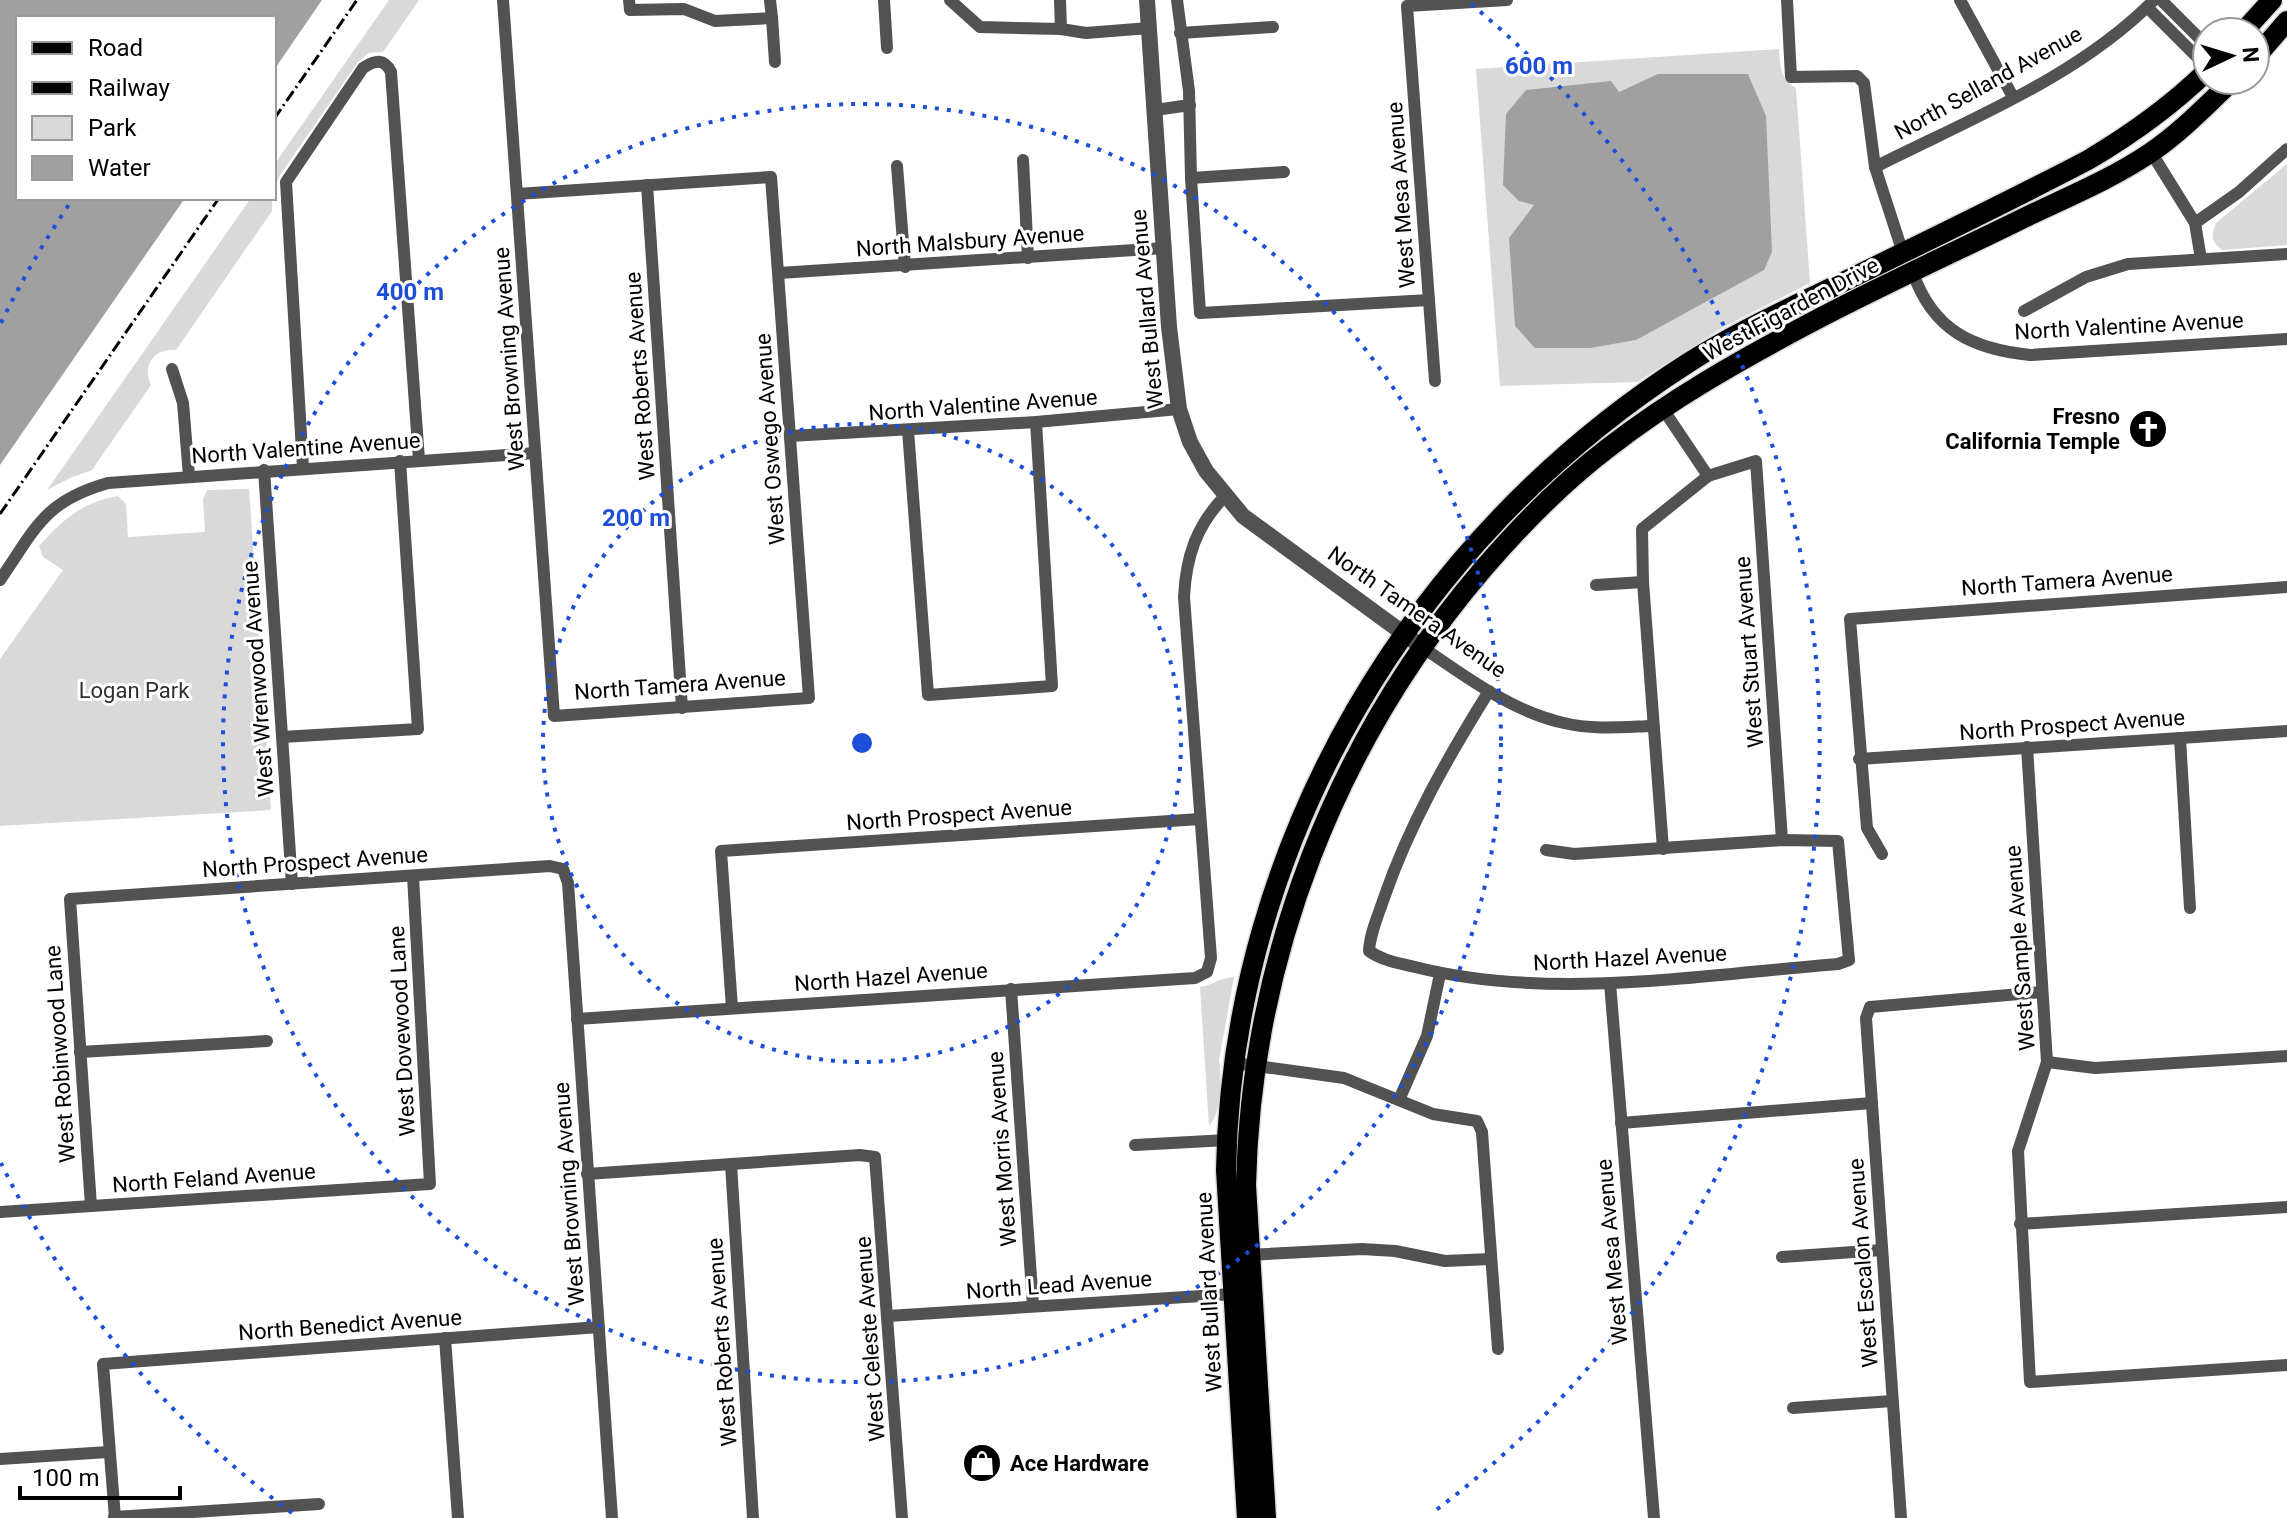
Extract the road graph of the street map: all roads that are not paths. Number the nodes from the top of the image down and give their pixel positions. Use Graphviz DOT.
graph roads {
  1 [pos="503,0"];
  2 [pos="629,0"];
  3 [pos="770,0"];
  4 [pos="884,0"];
  5 [pos="950,0"];
  6 [pos="1060,0"];
  7 [pos="1147,0"];
  8 [pos="1177,0"];
  9 [pos="1507,0"];
  10 [pos="1787,0"];
  11 [pos="1960,0"];
  12 [pos="2161,0"];
  13 [pos="2272,0"];
  14 [pos="2150,4"];
  15 [pos="2258,16"];
  16 [pos="772,18"];
  17 [pos="2287,21"];
  18 [pos="1273,27"];
  19 [pos="1149,28"];
  20 [pos="1061,29"];
  21 [pos="2191,30"];
  22 [pos="1180,33"];
  23 [pos="2271,40"];
  24 [pos="887,48"];
  25 [pos="2191,51"];
  26 [pos="775,62"];
  27 [pos="2191,86"];
  28 [pos="2207,96"];
  29 [pos="2215,96"];
  30 [pos="2013,97"];
  31 [pos="1190,105"];
  32 [pos="1155,110"];
  33 [pos="2199,111"];
  34 [pos="2287,149"];
  35 [pos="2151,152"];
  36 [pos="1023,160"];
  37 [pos="897,166"];
  38 [pos="1875,167"];
  39 [pos="1284,172"];
  40 [pos="1191,178"];
  41 [pos="647,185"];
  42 [pos="517,194"];
  43 [pos="2195,223"];
  44 [pos="1938,234"];
  45 [pos="1165,248"];
  46 [pos="1903,253"];
  47 [pos="2287,254"];
  48 [pos="1028,258"];
  49 [pos="2201,259"];
  50 [pos="905,267"];
  51 [pos="779,273"];
  52 [pos="1913,273"];
  53 [pos="1871,291"];
  54 [pos="1429,300"];
  55 [pos="2024,311"];
  56 [pos="2287,339"];
  57 [pos="172,369"];
  58 [pos="1435,381"];
  59 [pos="1179,409"];
  60 [pos="1663,409"];
  61 [pos="1036,422"];
  62 [pos="908,430"];
  63 [pos="790,436"];
  64 [pos="535,453"];
  65 [pos="419,460"];
  66 [pos="400,461"];
  67 [pos="303,468"];
  68 [pos="264,470"];
  69 [pos="189,476"];
  70 [pos="1708,476"];
  71 [pos="1225,496"];
  72 [pos="0,580"];
  73 [pos="1643,582"];
  74 [pos="1596,585"];
  75 [pos="2287,587"];
  76 [pos="1403,633"];
  77 [pos="1422,647"];
  78 [pos="1489,691"];
  79 [pos="809,698"];
  80 [pos="682,708"];
  81 [pos="554,716"];
  82 [pos="1652,726"];
  83 [pos="2287,731"];
  84 [pos="282,737"];
  85 [pos="2180,738"];
  86 [pos="2027,747"];
  87 [pos="1859,759"];
  88 [pos="1200,819"];
  89 [pos="1782,840"];
  90 [pos="1663,849"];
  91 [pos="1546,850"];
  92 [pos="1882,854"];
  93 [pos="563,869"];
  94 [pos="413,876"];
  95 [pos="292,884"];
  96 [pos="70,899"];
  97 [pos="2190,908"];
  98 [pos="1440,974"];
  99 [pos="1610,983"];
  100 [pos="1011,989"];
  101 [pos="2042,992"];
  102 [pos="732,1008"];
  103 [pos="577,1019"];
  104 [pos="267,1041"];
  105 [pos="80,1052"];
  106 [pos="2287,1056"];
  107 [pos="2047,1062"];
  108 [pos="1245,1065"];
  109 [pos="1399,1100"];
  110 [pos="1872,1103"];
  111 [pos="1621,1123"];
  112 [pos="1227,1140"];
  113 [pos="1135,1145"];
  114 [pos="731,1164"];
  115 [pos="587,1174"];
  116 [pos="430,1184"];
  117 [pos="1246,1185"];
  118 [pos="91,1206"];
  119 [pos="2287,1207"];
  120 [pos="0,1212"];
  121 [pos="2020,1224"];
  122 [pos="1882,1250"];
  123 [pos="1248,1255"];
  124 [pos="1782,1257"];
  125 [pos="1490,1259"];
  126 [pos="1233,1294"];
  127 [pos="1033,1306"];
  128 [pos="888,1316"];
  129 [pos="599,1327"];
  130 [pos="445,1338"];
  131 [pos="1498,1349"];
  132 [pos="2287,1365"];
  133 [pos="1892,1401"];
  134 [pos="1793,1408"];
  135 [pos="108,1452"];
  136 [pos="0,1459"];
  137 [pos="1248,1474"];
  138 [pos="319,1504"];
  139 [pos="1266,1508"];
  140 [pos="114,1518"];
  141 [pos="458,1518"];
  142 [pos="612,1518"];
  143 [pos="753,1518"];
  144 [pos="902,1518"];
  145 [pos="1247,1518"];
  146 [pos="1654,1518"];
  147 [pos="1901,1518"];
  1 -- 42 [label="street, West Browning Avenue"];
  2 -- 16 [label="street"];
  3 -- 16 [label="street"];
  4 -- 24 [label="street"];
  5 -- 20 [label="street"];
  6 -- 20 [label="street"];
  7 -- 19 [label="street, West Bullard Avenue"];
  8 -- 22 [label="street"];
  9 -- 54 [label="street, West Mesa Avenue"];
  10 -- 38 [label="street"];
  11 -- 30 [label="street"];
  12 -- 21 [label="street"];
  13 -- 15 [label="main road"];
  14 -- 25 [label="street"];
  14 -- 30 [label="street, North Selland Avenue"];
  16 -- 26 [label="street"];
  17 -- 23 [label="main road"];
  18 -- 22 [label="street"];
  19 -- 20 [label="street"];
  19 -- 32 [label="street, West Bullard Avenue"];
  22 -- 31 [label="street"];
  27 -- 44 [label="main road, West Figarden Drive"];
  28 -- 33 [label="main road"];
  29 -- 33 [label="main road, West Figarden Drive"];
  30 -- 38 [label="street, North Selland Avenue"];
  31 -- 32 [label="street"];
  31 -- 40 [label="street"];
  32 -- 45 [label="street, West Bullard Avenue"];
  33 -- 35 [label="main road, West Figarden Drive"];
  34 -- 43 [label="street"];
  35 -- 43 [label="street"];
  35 -- 52 [label="main road, West Figarden Drive"];
  36 -- 48 [label="street"];
  37 -- 50 [label="street"];
  38 -- 46 [label="street"];
  39 -- 40 [label="street"];
  40 -- 54 [label="street"];
  41 -- 42 [label="street"];
  41 -- 51 [label="street, West Oswego Avenue"];
  41 -- 80 [label="street, West Roberts Avenue"];
  42 -- 64 [label="street, West Browning Avenue"];
  43 -- 49 [label="street"];
  44 -- 46 [label="main road, West Figarden Drive"];
  44 -- 52 [label="main road"];
  45 -- 48 [label="street, North Malsbury Avenue"];
  45 -- 59 [label="street, West Bullard Avenue"];
  46 -- 53 [label="main road"];
  46 -- 76 [label="main road, West Figarden Drive"];
  47 -- 49 [label="street"];
  48 -- 50 [label="street, North Malsbury Avenue"];
  49 -- 55 [label="street"];
  50 -- 51 [label="street, North Malsbury Avenue"];
  51 -- 63 [label="street, West Oswego Avenue"];
  52 -- 53 [label="main road, West Figarden Drive"];
  52 -- 56 [label="street, North Valentine Avenue"];
  53 -- 60 [label="main road, West Figarden Drive"];
  54 -- 58 [label="street, West Mesa Avenue"];
  57 -- 69 [label="street"];
  59 -- 61 [label="street, North Valentine Avenue"];
  59 -- 71 [label="street, West Bullard Avenue"];
  60 -- 70 [label="street"];
  60 -- 77 [label="main road, West Figarden Drive"];
  61 -- 62 [label="street, North Valentine Avenue"];
  61 -- 62 [label="street"];
  62 -- 63 [label="street, North Valentine Avenue"];
  63 -- 79 [label="street, West Oswego Avenue"];
  64 -- 65 [label="street, North Valentine Avenue"];
  64 -- 81 [label="street, West Browning Avenue"];
  65 -- 66 [label="street, North Valentine Avenue"];
  65 -- 67 [label="street"];
  66 -- 67 [label="street, North Valentine Avenue"];
  66 -- 84 [label="street"];
  67 -- 68 [label="street, North Valentine Avenue"];
  68 -- 69 [label="street, North Valentine Avenue"];
  68 -- 84 [label="street, West Wrenwood Avenue"];
  69 -- 72 [label="street, North Valentine Avenue"];
  70 -- 73 [label="street"];
  70 -- 89 [label="street, West Stuart Avenue"];
  71 -- 76 [label="street, North Tamera Avenue"];
  71 -- 88 [label="street"];
  73 -- 74 [label="street"];
  73 -- 82 [label="street"];
  75 -- 87 [label="street, North Tamera Avenue"];
  76 -- 77 [label="street, North Tamera Avenue"];
  76 -- 108 [label="main road, West Figarden Drive"];
  77 -- 78 [label="street, North Tamera Avenue"];
  77 -- 108 [label="main road, West Figarden Drive"];
  78 -- 82 [label="street, North Tamera Avenue"];
  78 -- 98 [label="street, North Hazel Avenue"];
  79 -- 80 [label="street, North Tamera Avenue"];
  80 -- 81 [label="street, North Tamera Avenue"];
  82 -- 90 [label="street"];
  83 -- 85 [label="street, North Prospect Avenue"];
  84 -- 95 [label="street, West Wrenwood Avenue"];
  85 -- 86 [label="street, North Prospect Avenue"];
  85 -- 97 [label="street"];
  86 -- 87 [label="street, North Prospect Avenue"];
  86 -- 101 [label="street, West Sample Avenue"];
  87 -- 92 [label="street"];
  88 -- 100 [label="street, North Hazel Avenue"];
  88 -- 102 [label="street, North Prospect Avenue"];
  89 -- 90 [label="street"];
  89 -- 99 [label="street, North Hazel Avenue"];
  90 -- 91 [label="street"];
  93 -- 94 [label="street, North Prospect Avenue"];
  93 -- 103 [label="street, West Browning Avenue"];
  94 -- 95 [label="street, North Prospect Avenue"];
  94 -- 116 [label="street, West Dovewood Lane"];
  95 -- 96 [label="street, North Prospect Avenue"];
  96 -- 105 [label="street, West Robinwood Lane"];
  98 -- 99 [label="street, North Hazel Avenue"];
  98 -- 109 [label="street"];
  99 -- 111 [label="street, West Mesa Avenue"];
  100 -- 102 [label="street, North Hazel Avenue"];
  100 -- 127 [label="street, West Morris Avenue"];
  101 -- 107 [label="street, West Sample Avenue"];
  101 -- 110 [label="street, West Escalon Avenue"];
  102 -- 103 [label="street, North Hazel Avenue"];
  103 -- 115 [label="street, West Browning Avenue"];
  104 -- 105 [label="street"];
  105 -- 118 [label="street, West Robinwood Lane"];
  106 -- 107 [label="street"];
  107 -- 121 [label="street, West Sample Avenue"];
  108 -- 109 [label="street"];
  108 -- 112 [label="main road, West Bullard Avenue"];
  108 -- 117 [label="main road, West Bullard Avenue"];
  109 -- 125 [label="street"];
  110 -- 111 [label="street"];
  110 -- 122 [label="street, West Escalon Avenue"];
  111 -- 146 [label="street, West Mesa Avenue"];
  112 -- 113 [label="street"];
  112 -- 117 [label="main road"];
  112 -- 126 [label="main road, West Bullard Avenue"];
  114 -- 115 [label="street"];
  114 -- 128 [label="street, West Celeste Avenue"];
  114 -- 143 [label="street, West Roberts Avenue"];
  115 -- 129 [label="street, West Browning Avenue"];
  116 -- 118 [label="street, North Feland Avenue"];
  117 -- 123 [label="main road, West Bullard Avenue"];
  118 -- 120 [label="street, North Feland Avenue"];
  119 -- 121 [label="street"];
  121 -- 132 [label="street, West Sample Avenue"];
  122 -- 124 [label="street"];
  122 -- 133 [label="street, West Escalon Avenue"];
  123 -- 125 [label="street"];
  123 -- 139 [label="main road, West Bullard Avenue"];
  125 -- 131 [label="street"];
  126 -- 127 [label="street, North Lead Avenue"];
  126 -- 137 [label="main road, West Bullard Avenue"];
  127 -- 128 [label="street, North Lead Avenue"];
  128 -- 144 [label="street, West Celeste Avenue"];
  129 -- 130 [label="street, North Benedict Avenue"];
  129 -- 142 [label="street, West Browning Avenue"];
  130 -- 135 [label="street, North Benedict Avenue"];
  130 -- 141 [label="street"];
  133 -- 134 [label="street"];
  133 -- 147 [label="street, West Escalon Avenue"];
  135 -- 136 [label="street"];
  135 -- 140 [label="street"];
  137 -- 139 [label="main road"];
  137 -- 145 [label="main road, West Bullard Avenue"];
  138 -- 140 [label="street"];
}
